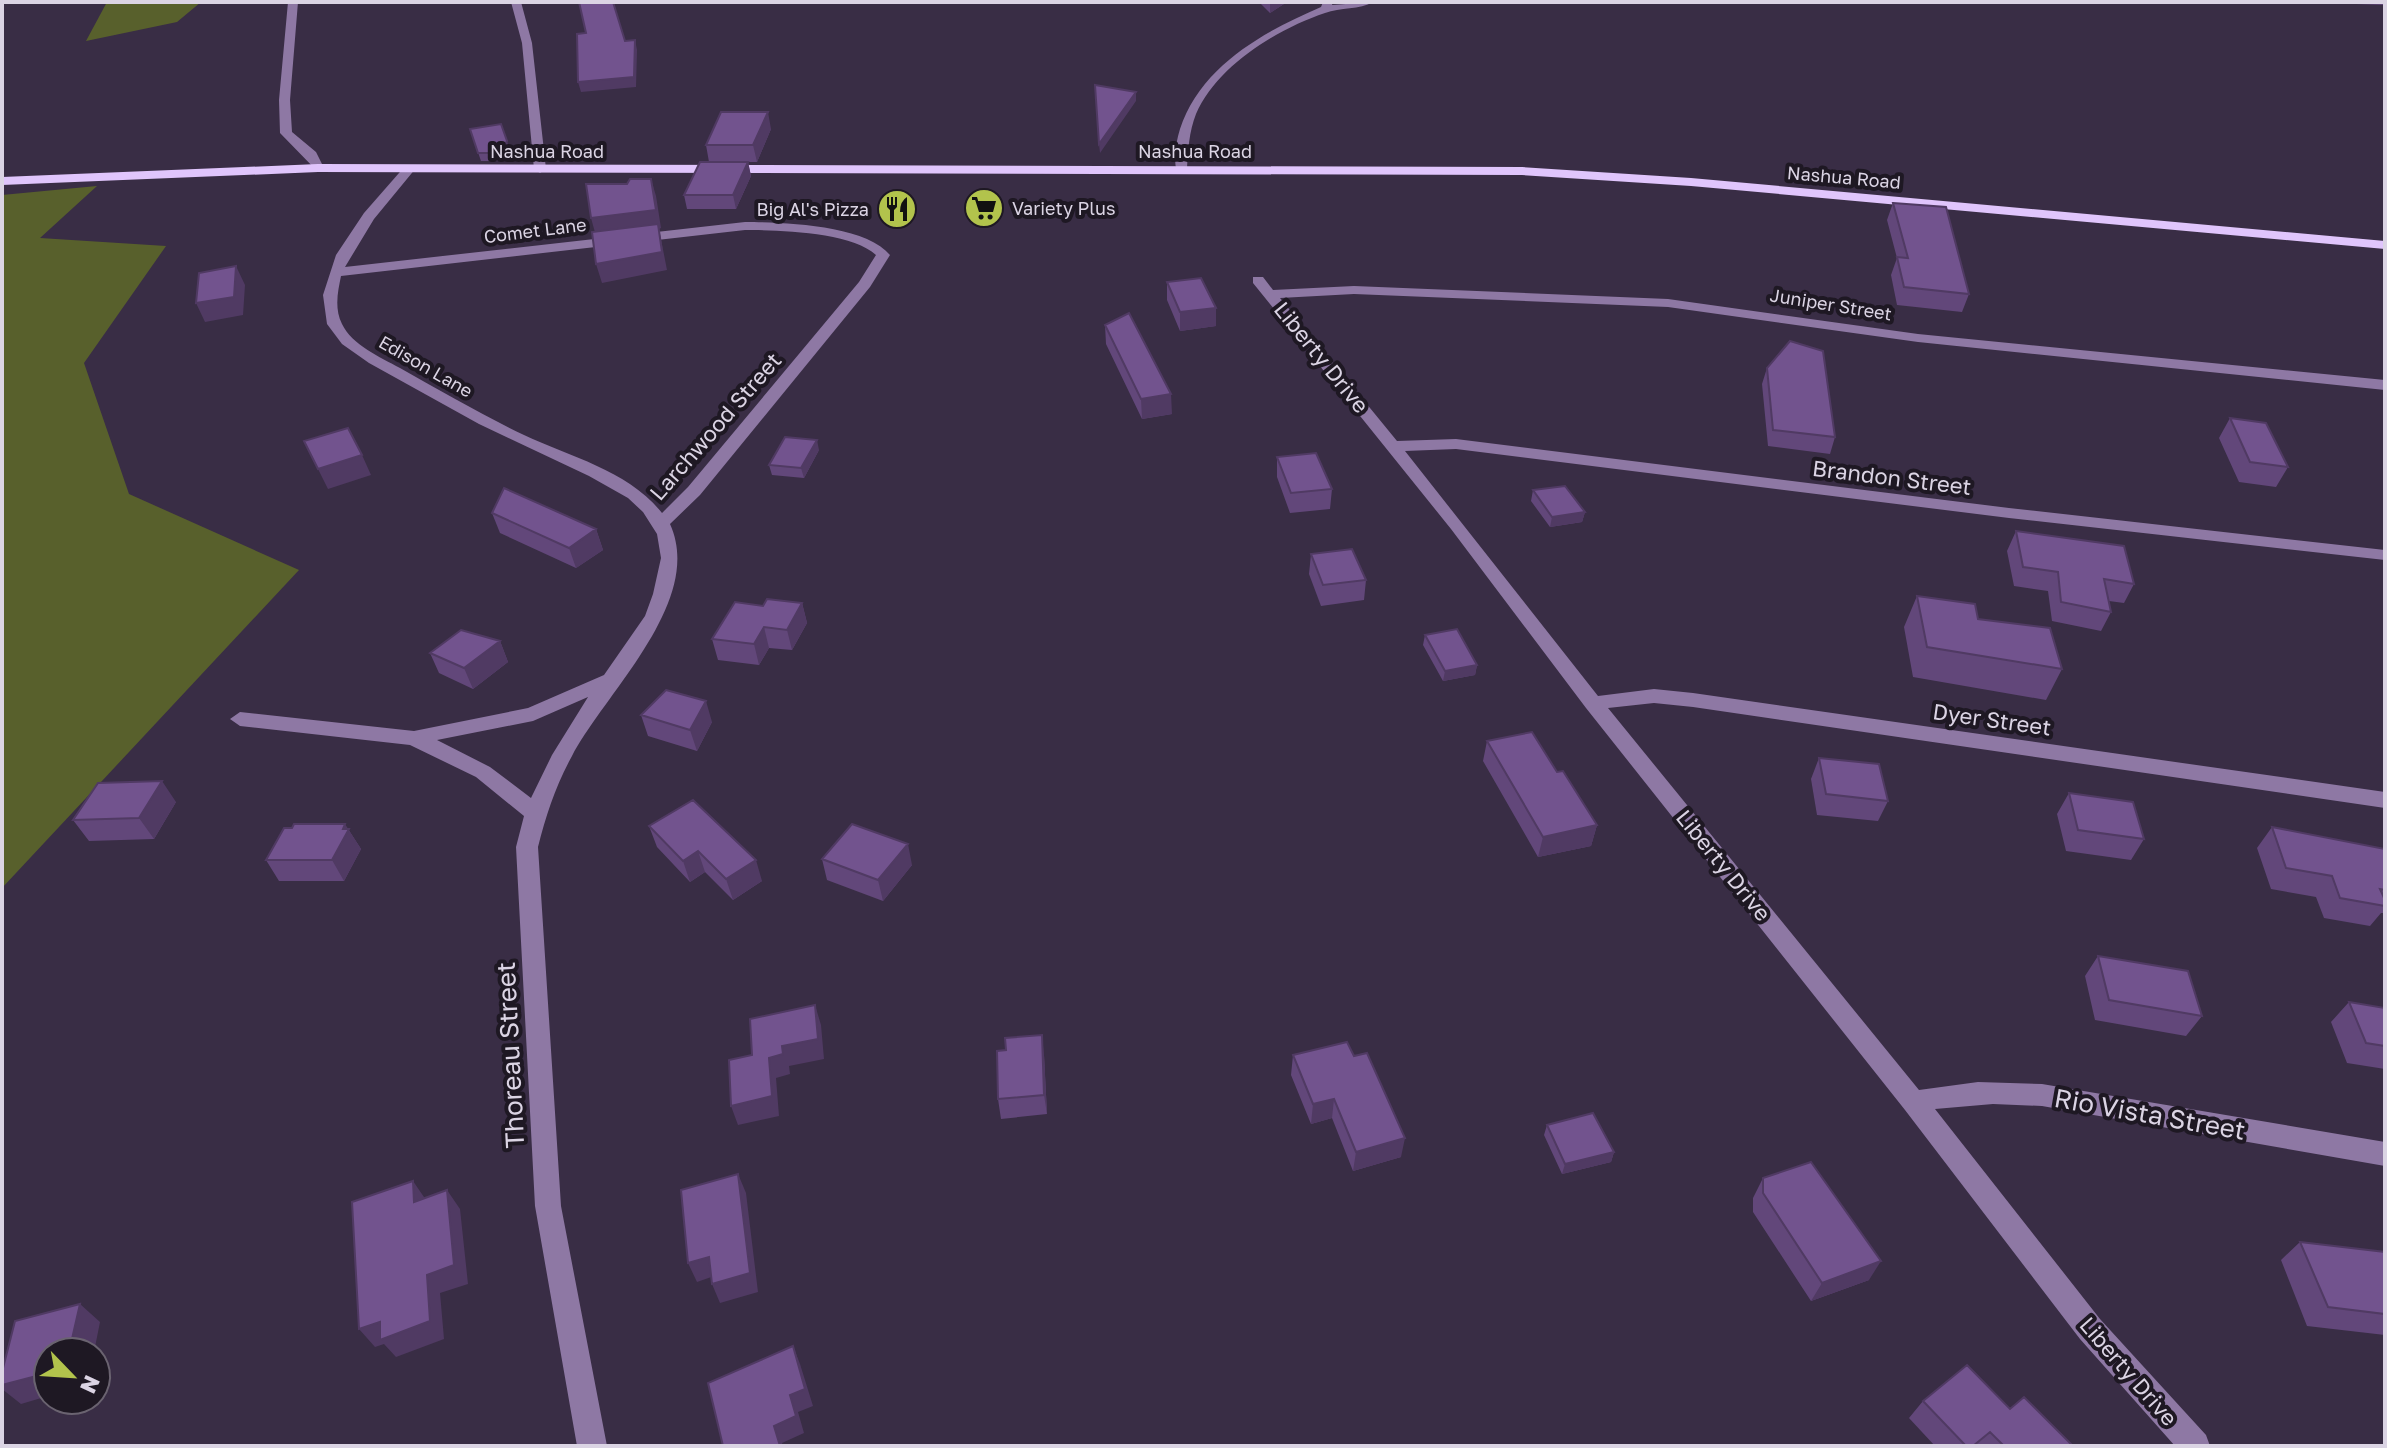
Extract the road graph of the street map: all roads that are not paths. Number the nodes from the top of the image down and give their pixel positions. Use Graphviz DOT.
graph roads {
  1 [pos="293,2"];
  2 [pos="516,2"];
  3 [pos="1368,2"];
  4 [pos="1326,6"];
  5 [pos="318,168"];
  6 [pos="410,168"];
  7 [pos="540,169"];
  8 [pos="1181,169"];
  9 [pos="2,181"];
  10 [pos="2385,245"];
  11 [pos="878,247"];
  12 [pos="337,272"];
  13 [pos="1264,287"];
  14 [pos="2385,385"];
  15 [pos="1394,446"];
  16 [pos="661,524"];
  17 [pos="2385,555"];
  18 [pos="611,679"];
  19 [pos="1593,703"];
  20 [pos="240,719"];
  21 [pos="414,738"];
  22 [pos="2385,800"];
  23 [pos="534,812"];
  24 [pos="1914,1102"];
  25 [pos="2385,1154"];
  26 [pos="592,1446"];
  27 [pos="2195,1446"];
  1 -- 5 [label="street"];
  2 -- 7 [label="street"];
  3 -- 4 [label="street"];
  4 -- 8 [label="street"];
  5 -- 6 [label="main road, Nashua Road"];
  5 -- 9 [label="main road, Nashua Road"];
  6 -- 7 [label="main road, Nashua Road"];
  6 -- 12 [label="street, Edison Lane"];
  7 -- 8 [label="main road, Nashua Road"];
  8 -- 10 [label="main road, Nashua Road"];
  11 -- 12 [label="street, Comet Lane"];
  11 -- 16 [label="street, Larchwood Street"];
  12 -- 16 [label="street, Edison Lane"];
  13 -- 14 [label="street, Juniper Street"];
  13 -- 15 [label="street, Liberty Drive"];
  15 -- 17 [label="street, Brandon Street"];
  15 -- 19 [label="street, Liberty Drive"];
  16 -- 18 [label="street, Larchwood Street"];
  18 -- 21 [label="street"];
  18 -- 23 [label="street, Thoreau Street"];
  19 -- 22 [label="street, Dyer Street"];
  19 -- 24 [label="street, Liberty Drive"];
  20 -- 21 [label="street"];
  21 -- 23 [label="street"];
  23 -- 26 [label="street, Thoreau Street"];
  24 -- 25 [label="street, Rio Vista Street"];
  24 -- 27 [label="street, Liberty Drive"];
}
